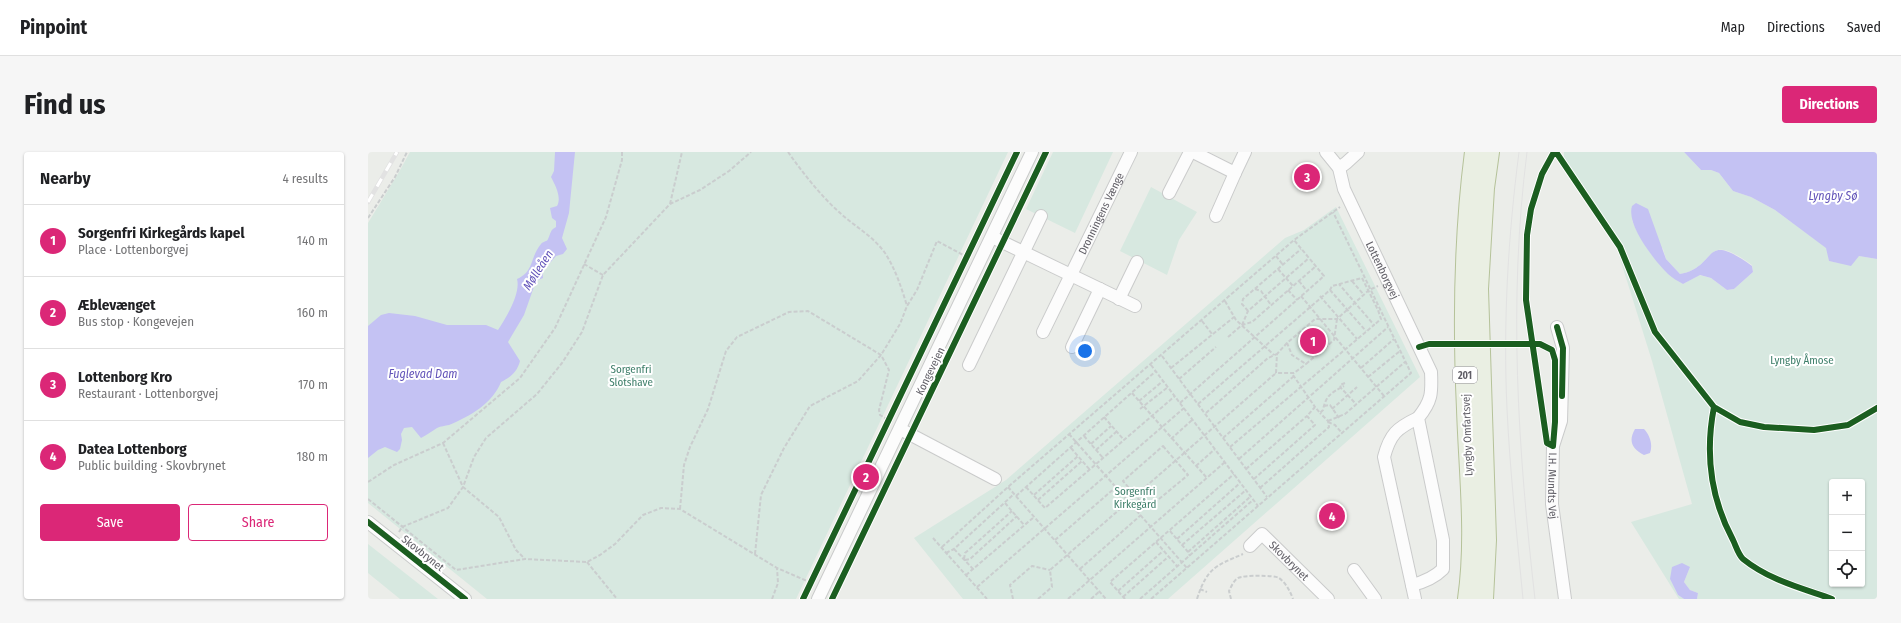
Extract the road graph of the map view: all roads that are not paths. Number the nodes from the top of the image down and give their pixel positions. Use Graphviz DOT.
graph roads {
  1 [pos="1032,152"];
  2 [pos="1131,152"];
  3 [pos="1191,152"];
  4 [pos="1245,152"];
  5 [pos="1326,152"];
  6 [pos="1358,152"];
  7 [pos="1474,152"];
  8 [pos="1490,152"];
  9 [pos="1339,168"];
  10 [pos="1235,173"];
  11 [pos="1169,193"];
  12 [pos="1041,216"];
  13 [pos="1216,216"];
  14 [pos="992,237"];
  15 [pos="1023,252"];
  16 [pos="1137,262"];
  17 [pos="1071,275"];
  18 [pos="1100,289"];
  19 [pos="1119,298"];
  20 [pos="1135,306"];
  21 [pos="1557,327"];
  22 [pos="1043,332"];
  23 [pos="1072,347"];
  24 [pos="969,365"];
  25 [pos="1418,418"];
  26 [pos="900,429"];
  27 [pos="995,479"];
  28 [pos="368,522"];
  29 [pos="1247,550"];
  30 [pos="1354,570"];
  31 [pos="1412,585"];
  32 [pos="465,599"];
  33 [pos="818,599"];
  34 [pos="1328,599"];
  35 [pos="1375,599"];
  36 [pos="1415,599"];
  37 [pos="1467,599"];
  38 [pos="1484,599"];
  39 [pos="1565,599"];
  1 -- 14 [label="street, Kongevejen"];
  2 -- 17 [label="street, Dronningens Vænge"];
  3 -- 10 [label="street"];
  3 -- 11 [label="street"];
  4 -- 10 [label="street"];
  5 -- 9 [label="street, Lottenborgvej"];
  6 -- 9 [label="street"];
  7 -- 37 [label="highway, Lyngby Omfartsvej / 201"];
  8 -- 38 [label="highway, Lyngby Omfartsvej / 201"];
  9 -- 25 [label="street, Lottenborgvej"];
  10 -- 13 [label="street"];
  12 -- 15 [label="street"];
  14 -- 15 [label="street"];
  14 -- 26 [label="street, Kongevejen"];
  15 -- 17 [label="street"];
  15 -- 24 [label="street"];
  16 -- 19 [label="street"];
  17 -- 18 [label="street"];
  17 -- 22 [label="street, Dronningens Vænge"];
  18 -- 19 [label="street"];
  18 -- 23 [label="street"];
  19 -- 20 [label="street"];
  21 -- 39 [label="street, I.H. Mundts Vej"];
  25 -- 31 [label="street"];
  25 -- 31 [label="street"];
  26 -- 27 [label="street"];
  26 -- 33 [label="street, Kongevejen"];
  28 -- 32 [label="street, Skovbrynet"];
  29 -- 34 [label="street, Skovbrynet"];
  30 -- 35 [label="street"];
  31 -- 36 [label="street"];
}
